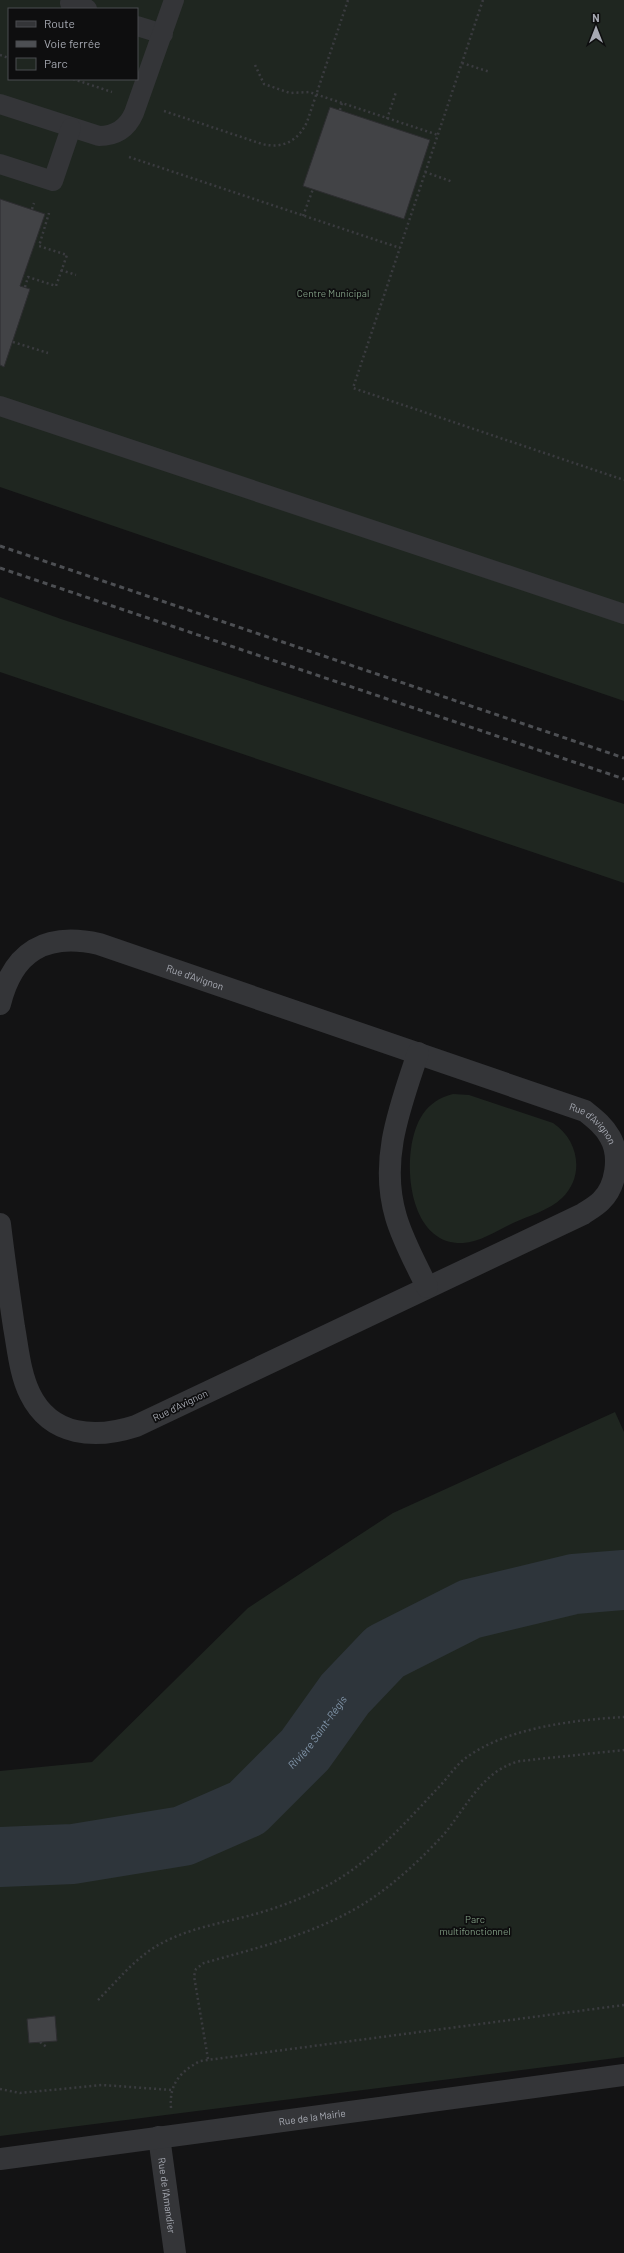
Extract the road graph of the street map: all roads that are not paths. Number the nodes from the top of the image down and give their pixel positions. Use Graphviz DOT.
graph roads {
  1 [pos="71,0"];
  2 [pos="174,0"];
  3 [pos="84,8"];
  4 [pos="138,26"];
  5 [pos="162,34"];
  6 [pos="0,104"];
  7 [pos="71,128"];
  8 [pos="0,164"];
  9 [pos="0,406"];
  10 [pos="624,614"];
  11 [pos="0,1004"];
  12 [pos="418,1053"];
  13 [pos="0,1224"];
  14 [pos="427,1287"];
  15 [pos="4,1295"];
  16 [pos="624,2075"];
  17 [pos="159,2137"];
  18 [pos="0,2159"];
  19 [pos="175,2253"];
  1 -- 3 [label="lane"];
  2 -- 5 [label="lane"];
  4 -- 5 [label="lane"];
  5 -- 7 [label="lane"];
  6 -- 7 [label="lane"];
  7 -- 8 [label="lane"];
  9 -- 10 [label="lane"];
  11 -- 12 [label="street, Rue d'Avignon"];
  12 -- 14 [label="street"];
  12 -- 14 [label="street, Rue d'Avignon"];
  13 -- 15 [label="street, Rue d'Avignon"];
  14 -- 15 [label="street, Rue d'Avignon"];
  16 -- 17 [label="street, Rue de la Mairie"];
  17 -- 18 [label="street, Rue de la Mairie"];
  17 -- 19 [label="street, Rue de l'Amandier"];
}
